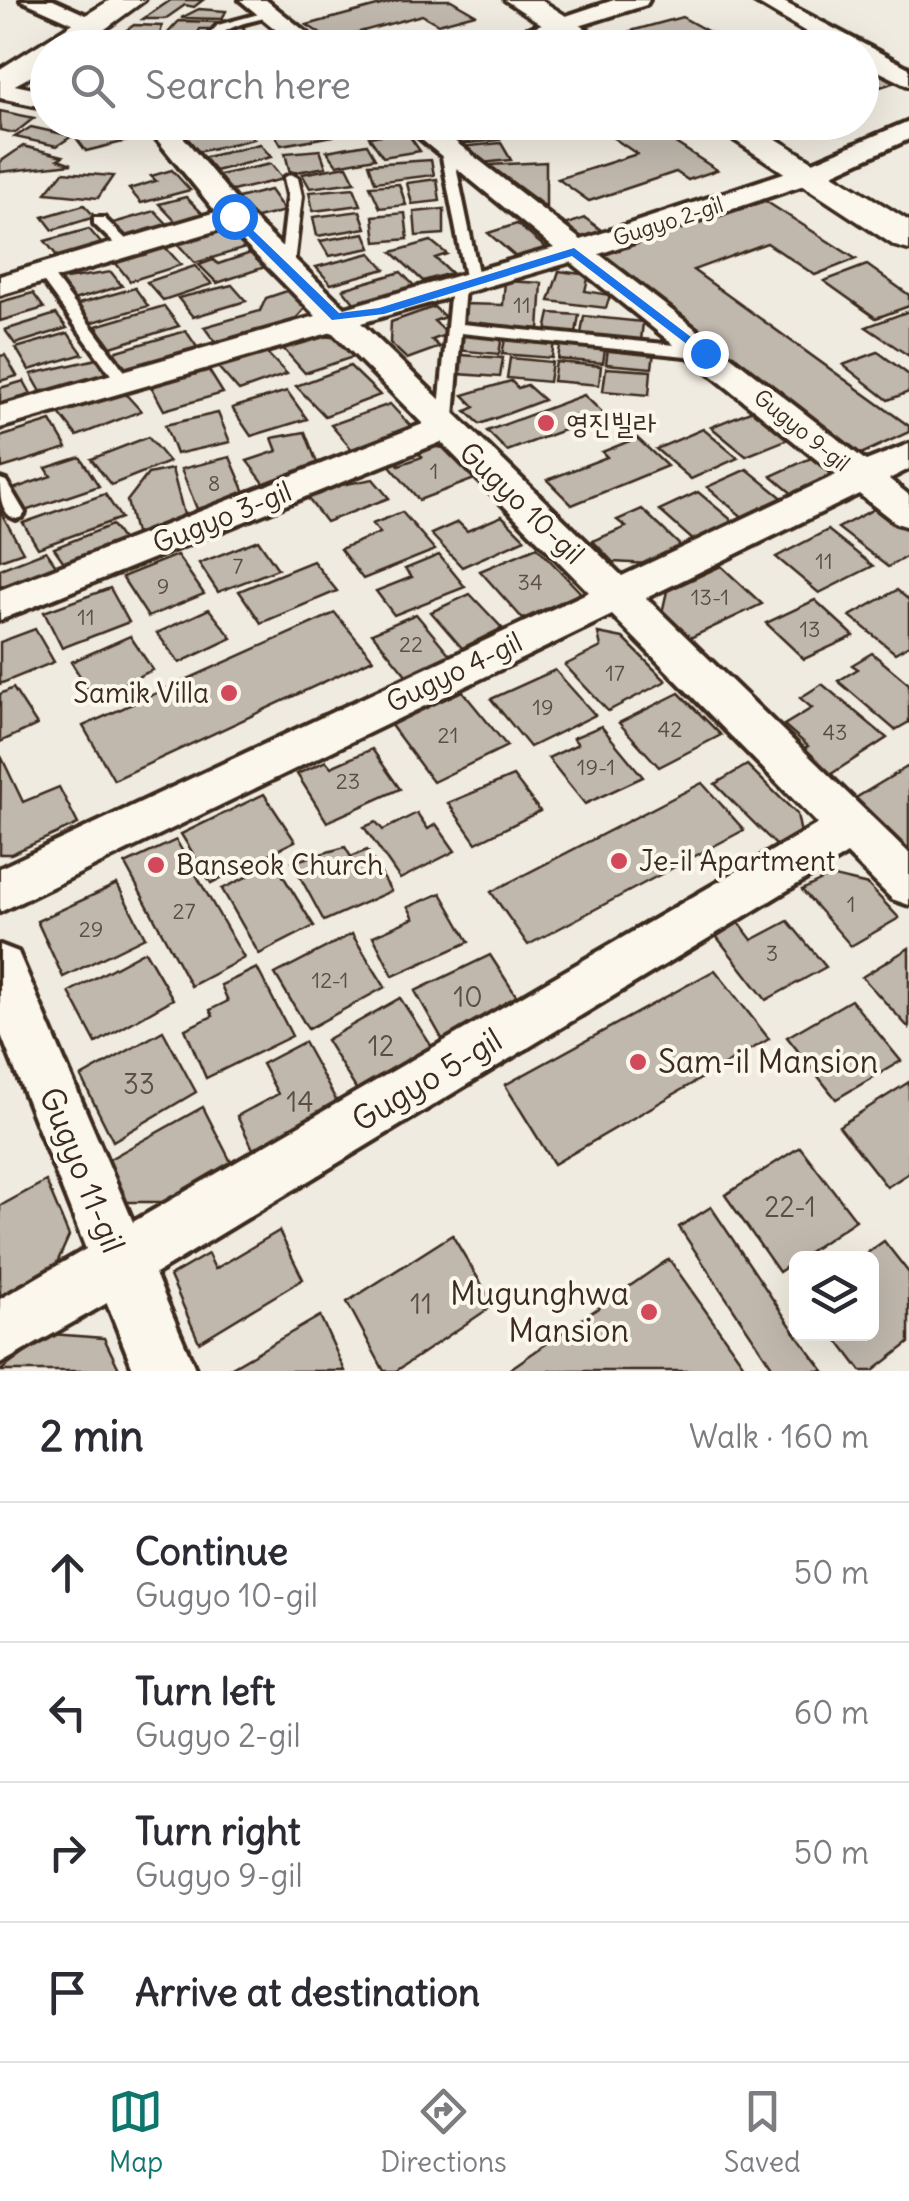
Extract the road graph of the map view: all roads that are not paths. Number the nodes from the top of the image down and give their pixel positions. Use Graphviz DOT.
graph roads {
  1 [pos="130,0"];
  2 [pos="520,0"];
  3 [pos="638,0"];
  4 [pos="762,0"];
  5 [pos="22,1"];
  6 [pos="260,7"];
  7 [pos="561,23"];
  8 [pos="94,24"];
  9 [pos="84,30"];
  10 [pos="217,30"];
  11 [pos="290,30"];
  12 [pos="539,30"];
  13 [pos="572,30"];
  14 [pos="818,30"];
  15 [pos="879,62"];
  16 [pos="30,64"];
  17 [pos="909,78"];
  18 [pos="4,81"];
  19 [pos="30,92"];
  20 [pos="909,128"];
  21 [pos="189,140"];
  22 [pos="437,140"];
  23 [pos="753,140"];
  24 [pos="446,147"];
  25 [pos="809,174"];
  26 [pos="291,178"];
  27 [pos="234,216"];
  28 [pos="99,221"];
  29 [pos="909,238"];
  30 [pos="128,248"];
  31 [pos="574,252"];
  32 [pos="287,264"];
  33 [pos="44,273"];
  34 [pos="465,284"];
  35 [pos="0,286"];
  36 [pos="336,317"];
  37 [pos="454,328"];
  38 [pos="705,353"];
  39 [pos="123,380"];
  40 [pos="0,417"];
  41 [pos="445,428"];
  42 [pos="909,454"];
  43 [pos="860,476"];
  44 [pos="0,485"];
  45 [pos="16,513"];
  46 [pos="909,514"];
  47 [pos="614,594"];
  48 [pos="0,606"];
  49 [pos="854,826"];
  50 [pos="909,884"];
  51 [pos="0,891"];
  52 [pos="0,968"];
  53 [pos="120,1263"];
  54 [pos="0,1333"];
  55 [pos="165,1371"];
  1 -- 8 [label="main road"];
  2 -- 7 [label="main road"];
  3 -- 7 [label="street"];
  4 -- 14 [label="street"];
  5 -- 8 [label="street"];
  6 -- 10 [label="lane"];
  6 -- 11 [label="street"];
  7 -- 12 [label="street"];
  7 -- 13 [label="main road"];
  8 -- 9 [label="main road"];
  15 -- 17 [label="street"];
  16 -- 18 [label="main road"];
  18 -- 19 [label="street"];
  20 -- 25 [label="street, Gugyo 2-gil"];
  21 -- 27 [label="street, Gugyo 10-gil"];
  22 -- 24 [label="street, Gugyo 9-gil"];
  23 -- 25 [label="main road"];
  24 -- 31 [label="street, Gugyo 9-gil"];
  24 -- 34 [label="lane"];
  25 -- 29 [label="main road"];
  25 -- 31 [label="street, Gugyo 2-gil"];
  26 -- 32 [label="lane"];
  27 -- 30 [label="street"];
  27 -- 32 [label="street, Gugyo 10-gil"];
  28 -- 30 [label="lane"];
  30 -- 33 [label="street"];
  31 -- 34 [label="street, Gugyo 2-gil"];
  31 -- 38 [label="street, Gugyo 9-gil"];
  32 -- 36 [label="street, Gugyo 10-gil"];
  33 -- 35 [label="street"];
  33 -- 39 [label="lane"];
  34 -- 36 [label="street, Gugyo 2-gil"];
  34 -- 37 [label="lane"];
  36 -- 39 [label="street, Gugyo 2-gil"];
  36 -- 41 [label="street, Gugyo 10-gil"];
  37 -- 38 [label="lane"];
  37 -- 41 [label="lane"];
  38 -- 43 [label="street, Gugyo 9-gil"];
  39 -- 40 [label="street, Gugyo 2-gil"];
  41 -- 47 [label="street, Gugyo 10-gil"];
  41 -- 48 [label="street, Gugyo 3-gil"];
  42 -- 43 [label="street, Gugyo 4-gil"];
  43 -- 46 [label="street, Gugyo 9-gil"];
  43 -- 47 [label="street, Gugyo 4-gil"];
  44 -- 45 [label="lane"];
  47 -- 49 [label="street, Gugyo 10-gil"];
  47 -- 51 [label="street, Gugyo 4-gil"];
  49 -- 50 [label="street, Gugyo 10-gil"];
  49 -- 53 [label="street, Gugyo 5-gil"];
  52 -- 53 [label="street, Gugyo 11-gil"];
  53 -- 54 [label="street, Gugyo 5-gil"];
  53 -- 55 [label="street, Gugyo 11-gil"];
}
